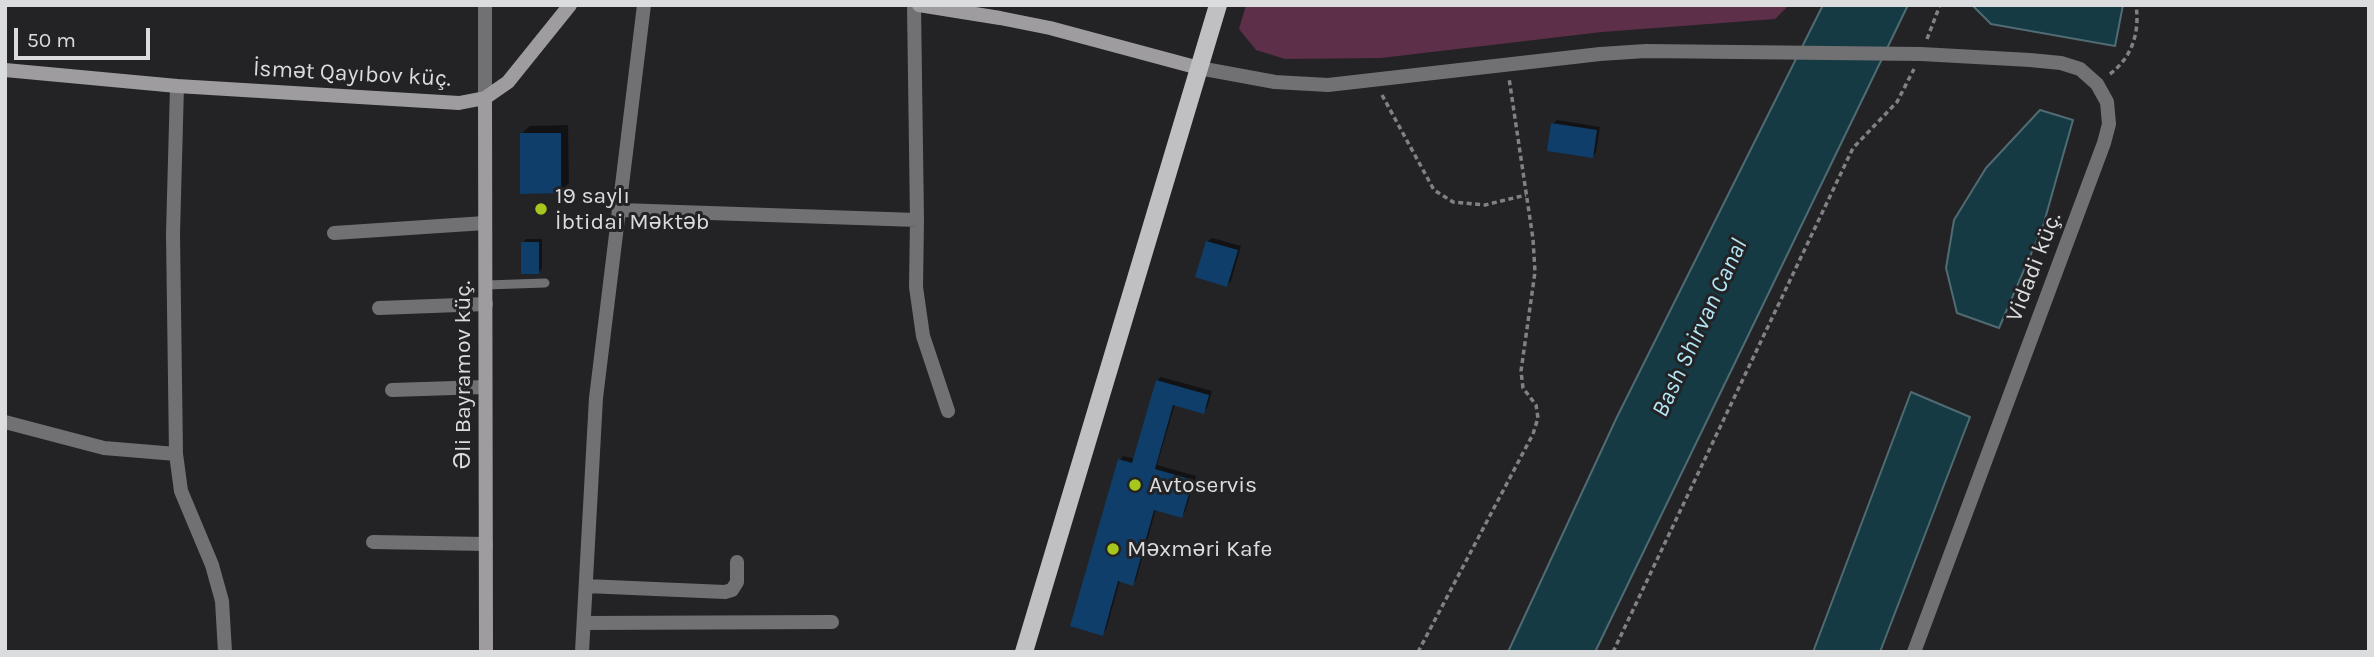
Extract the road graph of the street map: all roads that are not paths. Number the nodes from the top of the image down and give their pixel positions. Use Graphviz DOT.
graph roads {
  1 [pos="485,5"];
  2 [pos="570,5"];
  3 [pos="644,5"];
  4 [pos="917,5"];
  5 [pos="1218,5"];
  6 [pos="1199,68"];
  7 [pos="5,70"];
  8 [pos="177,86"];
  9 [pos="485,98"];
  10 [pos="620,210"];
  11 [pos="918,220"];
  12 [pos="485,223"];
  13 [pos="334,233"];
  14 [pos="545,283"];
  15 [pos="486,285"];
  16 [pos="486,304"];
  17 [pos="379,308"];
  18 [pos="485,387"];
  19 [pos="391,390"];
  20 [pos="948,411"];
  21 [pos="5,422"];
  22 [pos="176,454"];
  23 [pos="373,542"];
  24 [pos="486,544"];
  25 [pos="737,562"];
  26 [pos="586,586"];
  27 [pos="832,622"];
  28 [pos="583,623"];
  29 [pos="225,652"];
  30 [pos="486,652"];
  31 [pos="582,652"];
  32 [pos="1024,652"];
  33 [pos="1914,652"];
  1 -- 9 [label="street"];
  2 -- 9 [label="street"];
  3 -- 10 [label="street"];
  4 -- 6 [label="street"];
  4 -- 11 [label="street"];
  5 -- 6 [label="main road"];
  6 -- 32 [label="main road"];
  6 -- 33 [label="street, Vidadi küç."];
  7 -- 8 [label="street, İsmət Qayıbov küç."];
  8 -- 9 [label="street, İsmət Qayıbov küç."];
  8 -- 22 [label="street"];
  9 -- 12 [label="street, Əli Bayramov küç."];
  10 -- 11 [label="street"];
  10 -- 26 [label="street"];
  11 -- 20 [label="street"];
  12 -- 13 [label="street"];
  12 -- 15 [label="street, Əli Bayramov küç."];
  14 -- 15 [label="lane"];
  15 -- 16 [label="street, Əli Bayramov küç."];
  16 -- 17 [label="street"];
  16 -- 18 [label="street, Əli Bayramov küç."];
  18 -- 19 [label="street"];
  18 -- 24 [label="street, Əli Bayramov küç."];
  21 -- 22 [label="street"];
  22 -- 29 [label="street"];
  23 -- 24 [label="street"];
  24 -- 30 [label="street, Əli Bayramov küç."];
  25 -- 26 [label="street"];
  26 -- 28 [label="street"];
  27 -- 28 [label="street"];
  28 -- 31 [label="street"];
}
